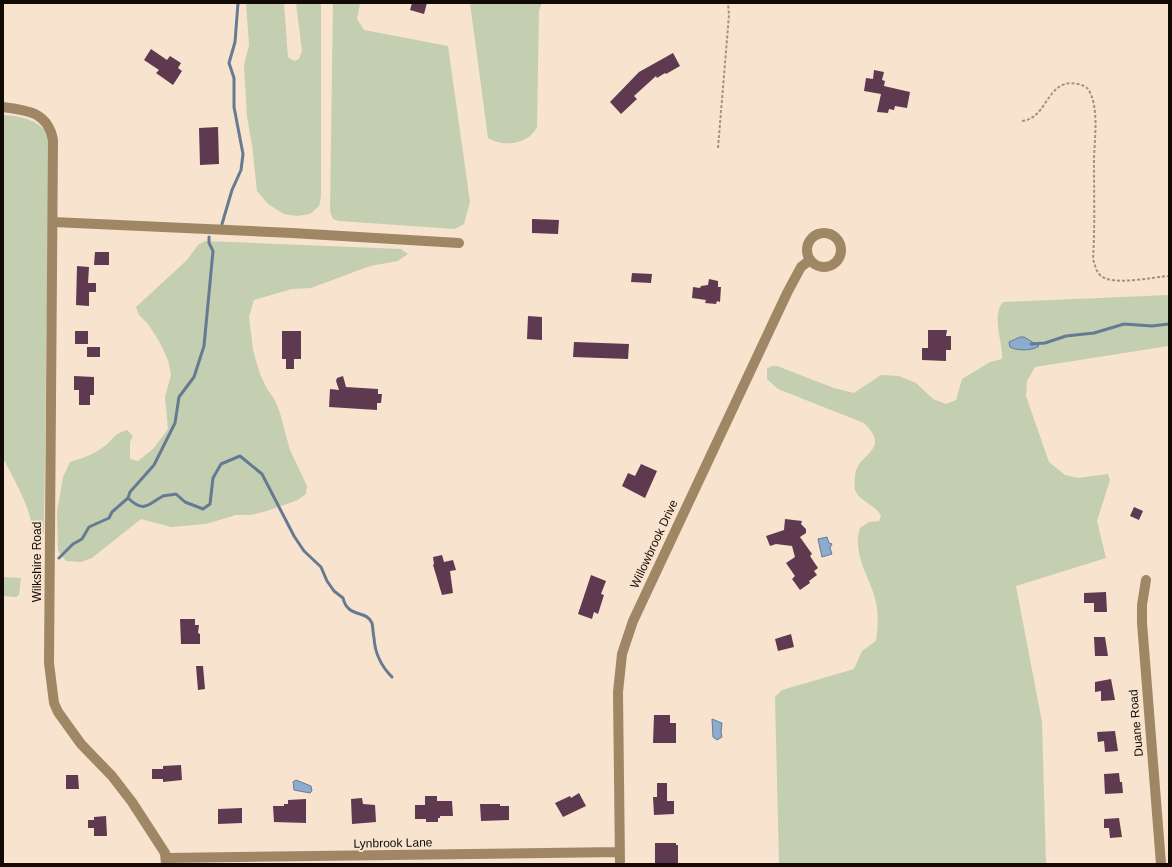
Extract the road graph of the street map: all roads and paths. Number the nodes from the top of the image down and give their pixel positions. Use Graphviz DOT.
graph roads {
  1 [pos="728,3"];
  2 [pos="3,107"];
  3 [pos="1022,120"];
  4 [pos="718,148"];
  5 [pos="53,222"];
  6 [pos="460,243"];
  7 [pos="810,260"];
  8 [pos="1169,276"];
  9 [pos="1146,580"];
  10 [pos="620,852"];
  11 [pos="166,861"];
  12 [pos="318,861"];
  13 [pos="620,864"];
  14 [pos="1161,864"];
  1 -- 4 [label="path"];
  2 -- 5 [label="street, Wilkshire Road"];
  3 -- 8 [label="path"];
  5 -- 6 [label="street"];
  5 -- 11 [label="street, Wilkshire Road"];
  7 -- 10 [label="street, Willowbrook Drive"];
  9 -- 14 [label="street, Duane Road"];
  10 -- 12 [label="street, Lynbrook Lane"];
  10 -- 13 [label="street, Willowbrook Drive"];
  11 -- 12 [label="street, Lynbrook Lane"];
}
